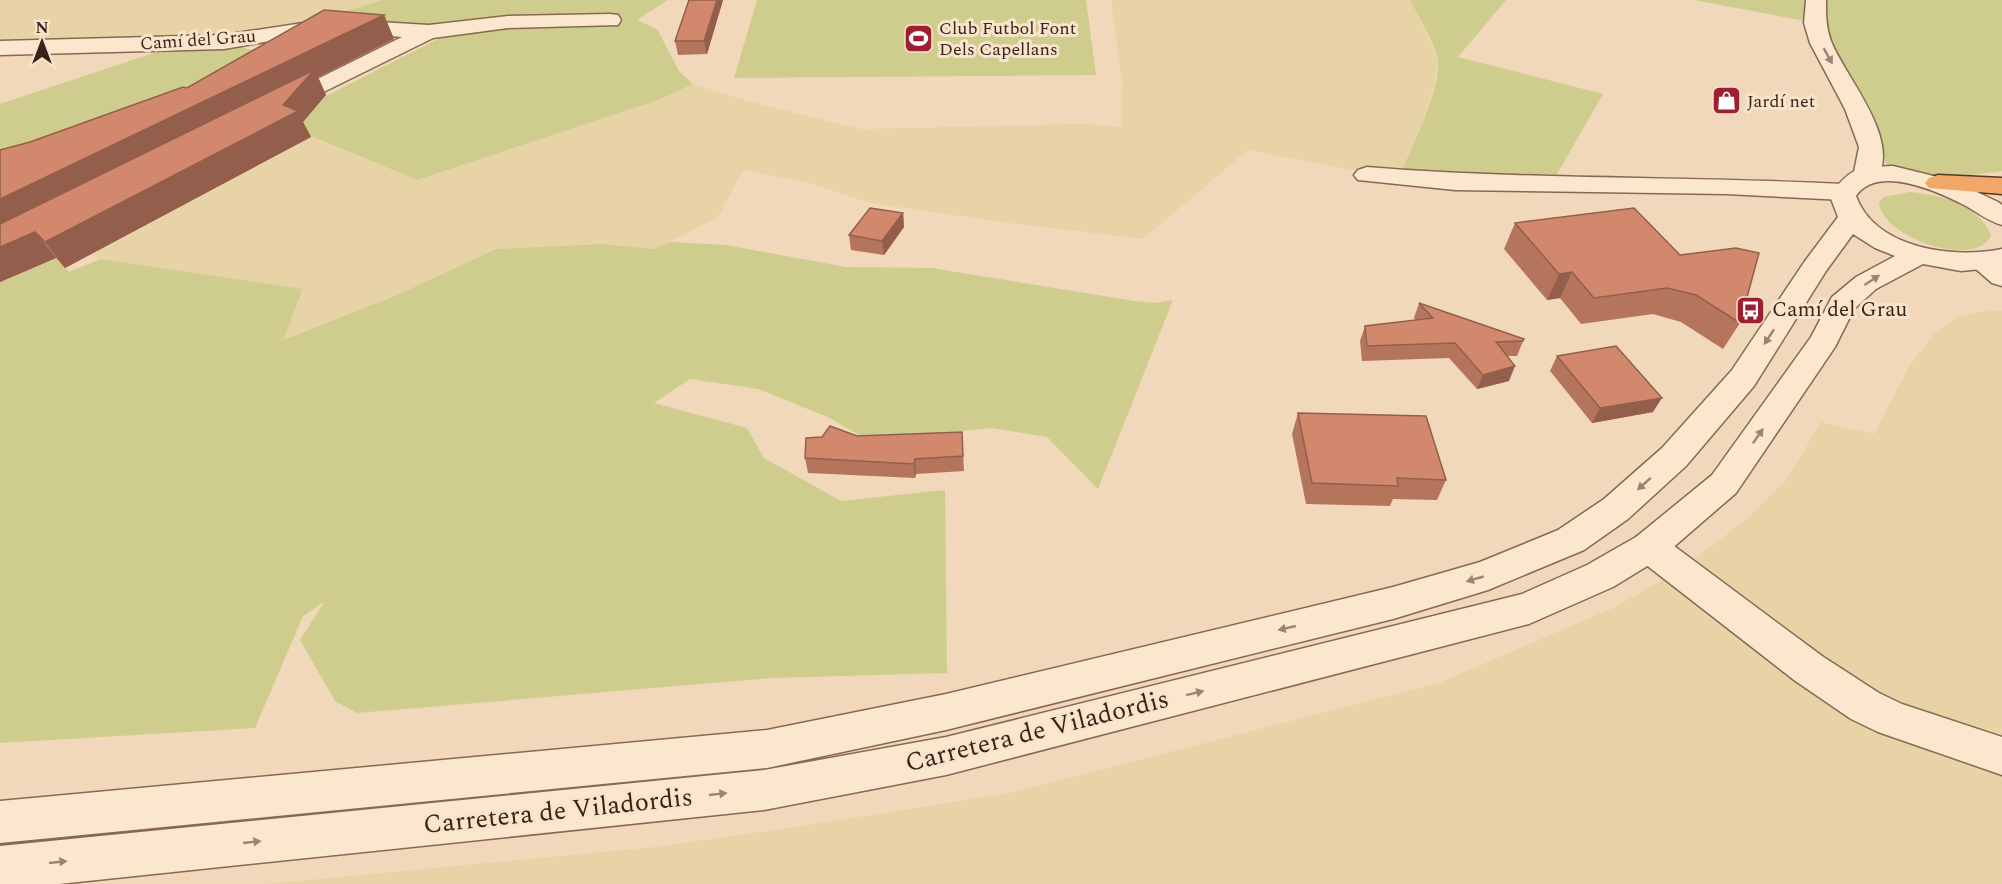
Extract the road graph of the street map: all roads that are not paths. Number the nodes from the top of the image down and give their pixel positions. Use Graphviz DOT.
graph roads {
  1 [pos="1816,0"];
  2 [pos="610,20"];
  3 [pos="429,32"];
  4 [pos="0,48"];
  5 [pos="262,116"];
  6 [pos="1367,175"];
  7 [pos="1866,177"];
  8 [pos="1938,183"];
  9 [pos="2002,186"];
  10 [pos="1966,193"];
  11 [pos="2002,195"];
  12 [pos="1848,205"];
  13 [pos="2002,217"];
  14 [pos="1918,255"];
  15 [pos="1996,266"];
  16 [pos="1649,547"];
  17 [pos="2002,756"];
  18 [pos="0,822"];
  19 [pos="0,868"];
  1 -- 7 [label="street, one-way"];
  2 -- 3 [label="street, Camí del Grau"];
  3 -- 4 [label="street, Camí del Grau"];
  3 -- 5 [label="street"];
  6 -- 12 [label="street"];
  7 -- 8 [label="street"];
  7 -- 12 [label="street, Carretera de Viladordis"];
  8 -- 9 [label="highway"];
  8 -- 10 [label="street"];
  10 -- 11 [label="street"];
  10 -- 13 [label="street"];
  12 -- 14 [label="street"];
  12 -- 18 [label="street, Carretera de Viladordis, one-way"];
  14 -- 15 [label="street"];
  16 -- 14 [label="street, Carretera de Viladordis, one-way"];
  16 -- 17 [label="street"];
  19 -- 16 [label="street, Carretera de Viladordis, one-way"];
}
